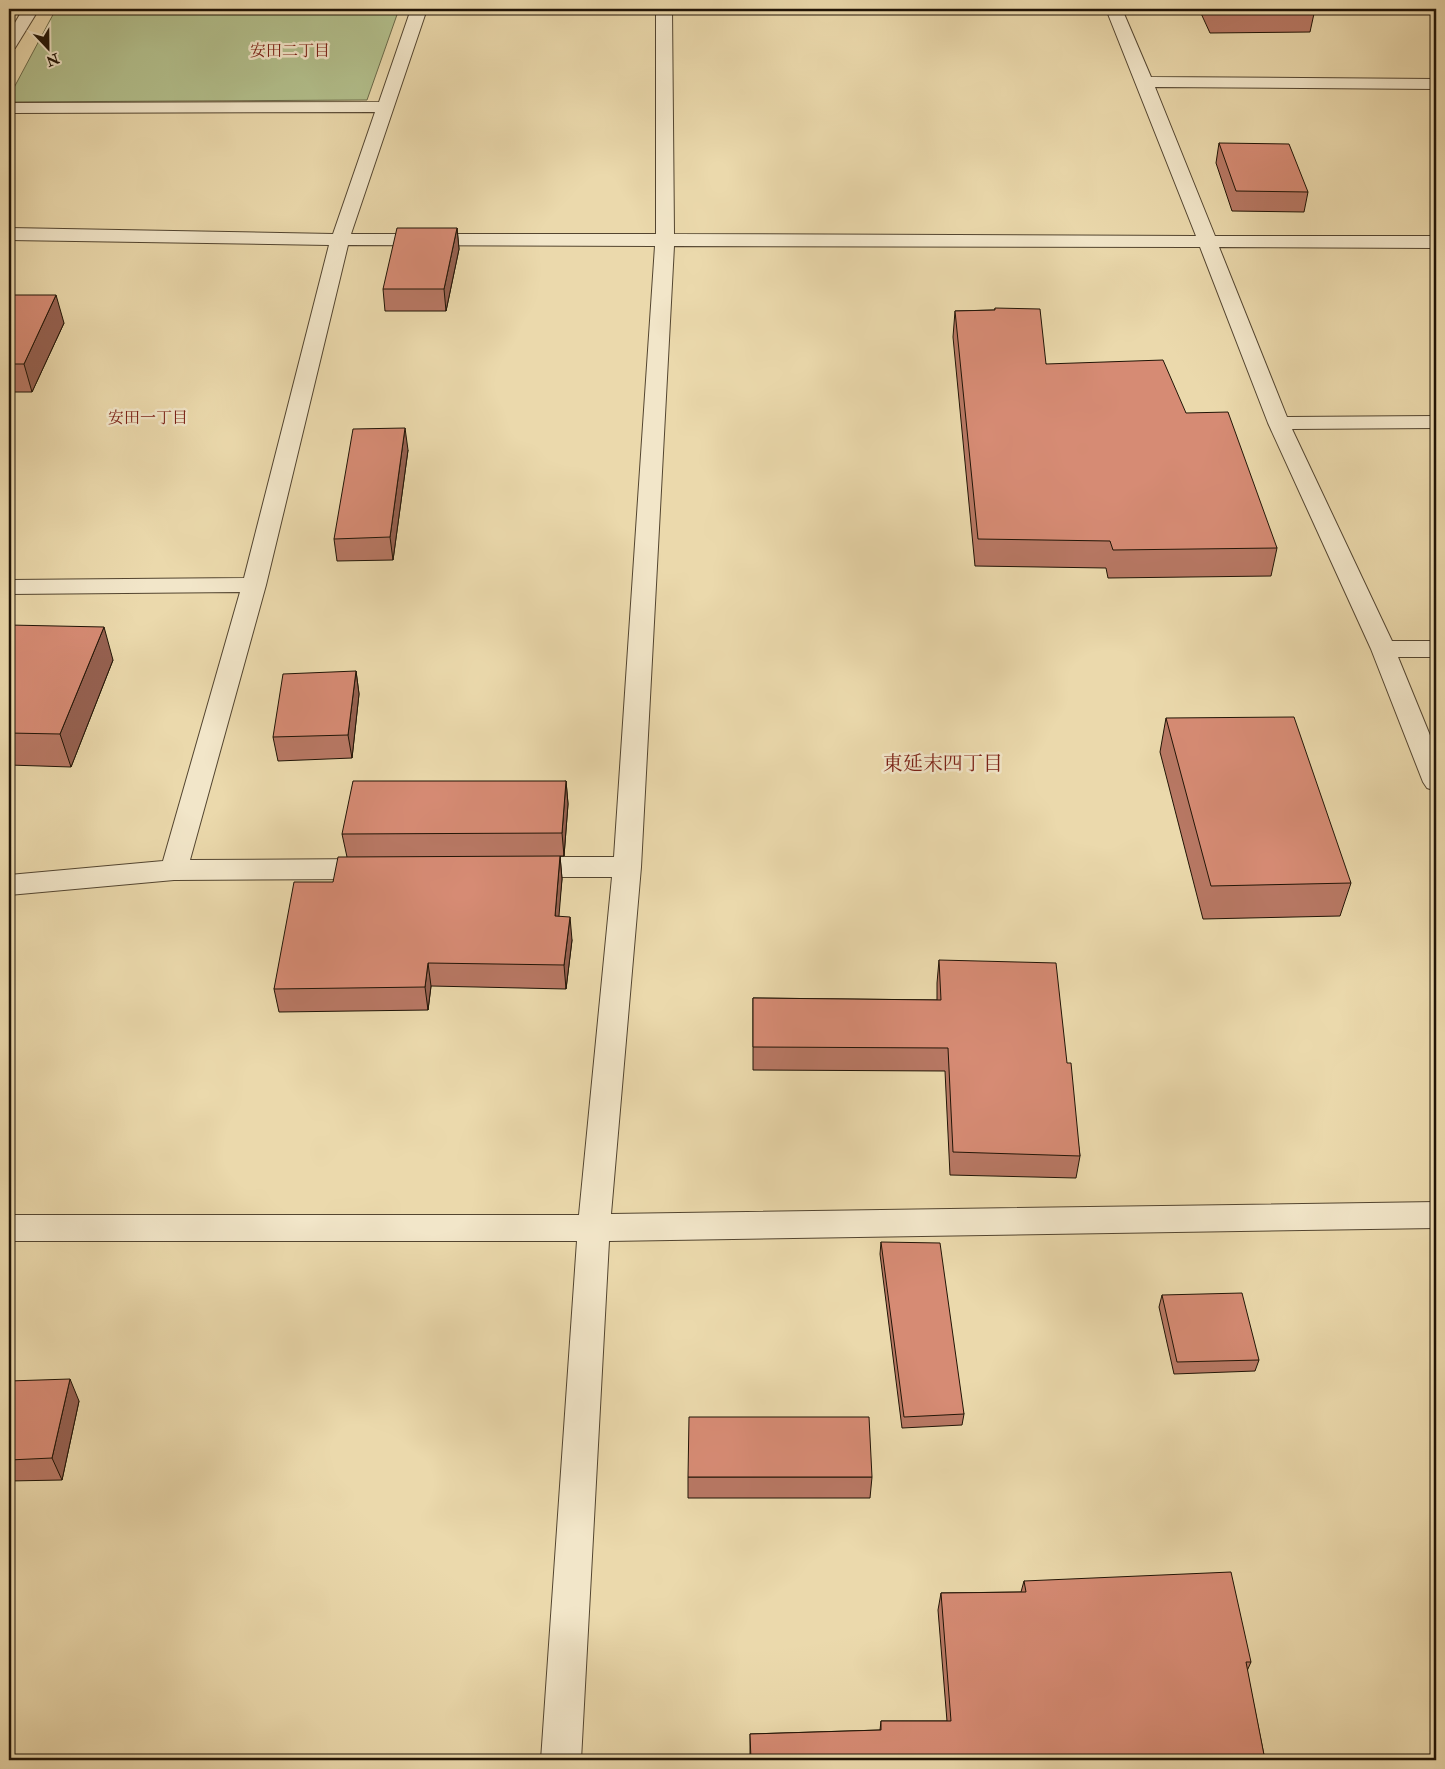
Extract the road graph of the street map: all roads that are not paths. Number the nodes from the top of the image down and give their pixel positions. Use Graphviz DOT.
graph roads {
  1 [pos="31,9"];
  2 [pos="419,9"];
  3 [pos="664,9"];
  4 [pos="1114,9"];
  5 [pos="9,45"];
  6 [pos="1145,82"];
  7 [pos="1436,84"];
  8 [pos="385,107"];
  9 [pos="9,108"];
  10 [pos="9,234"];
  11 [pos="340,239"];
  12 [pos="665,239"];
  13 [pos="1208,241"];
  14 [pos="1436,242"];
  15 [pos="1436,422"];
  16 [pos="1279,423"];
  17 [pos="254,585"];
  18 [pos="9,587"];
  19 [pos="1436,648"];
  20 [pos="1383,649"];
  21 [pos="1436,782"];
  22 [pos="627,866"];
  23 [pos="400,868"];
  24 [pos="499,868"];
  25 [pos="174,870"];
  26 [pos="9,885"];
  27 [pos="1436,1215"];
  28 [pos="9,1228"];
  29 [pos="594,1228"];
  30 [pos="561,1760"];
  1 -- 5 [label="street"];
  2 -- 8 [label="street"];
  3 -- 12 [label="street"];
  4 -- 6 [label="street"];
  6 -- 7 [label="street"];
  6 -- 13 [label="street"];
  8 -- 9 [label="street"];
  8 -- 11 [label="street"];
  10 -- 11 [label="street"];
  11 -- 12 [label="street"];
  11 -- 17 [label="street"];
  12 -- 13 [label="street"];
  12 -- 22 [label="street"];
  13 -- 14 [label="street"];
  13 -- 16 [label="street"];
  15 -- 16 [label="street"];
  16 -- 20 [label="street"];
  17 -- 18 [label="street"];
  17 -- 25 [label="street"];
  19 -- 20 [label="street"];
  20 -- 21 [label="street"];
  22 -- 24 [label="street"];
  22 -- 29 [label="street"];
  23 -- 25 [label="street"];
  25 -- 26 [label="street"];
  27 -- 29 [label="street"];
  28 -- 29 [label="street"];
  29 -- 30 [label="street"];
}
